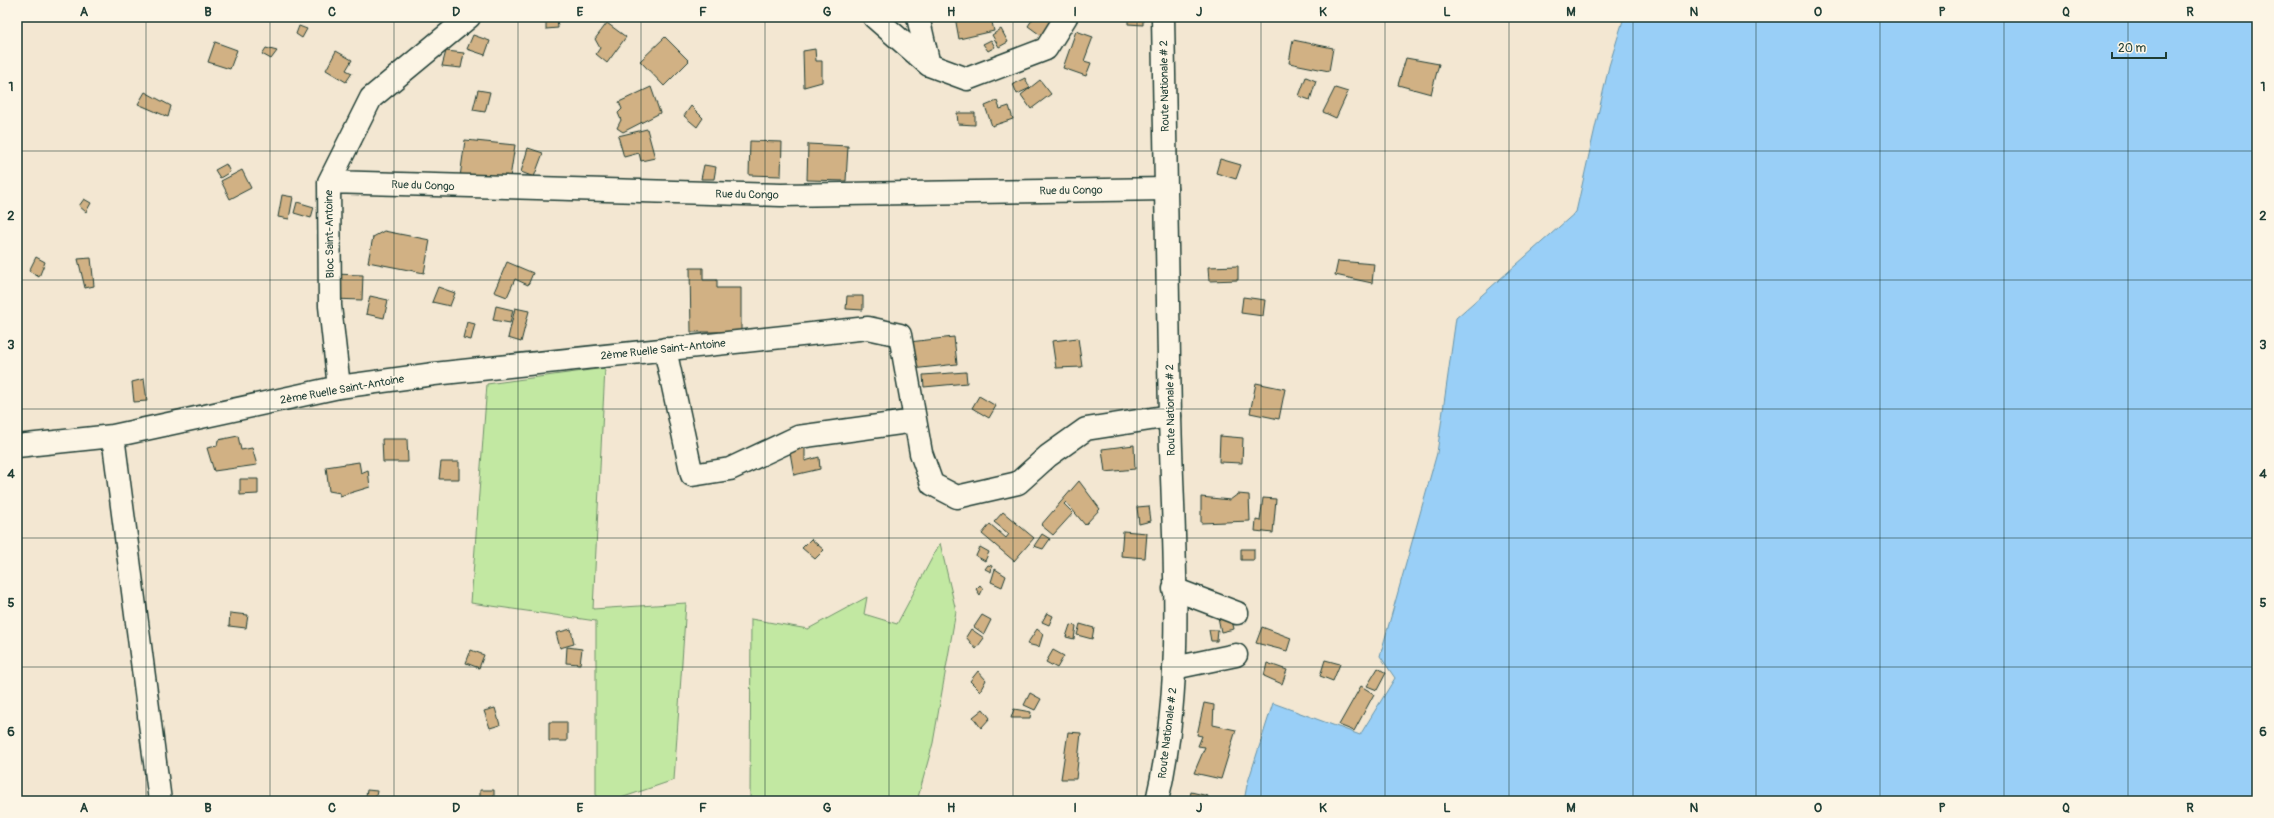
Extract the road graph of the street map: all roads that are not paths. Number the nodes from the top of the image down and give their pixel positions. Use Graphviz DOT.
graph roads {
  1 [pos="468,17"];
  2 [pos="874,17"];
  3 [pos="918,17"];
  4 [pos="1066,17"];
  5 [pos="1163,17"];
  6 [pos="929,65"];
  7 [pos="328,182"];
  8 [pos="1166,189"];
  9 [pos="665,349"];
  10 [pos="339,387"];
  11 [pos="1170,416"];
  12 [pos="916,421"];
  13 [pos="113,436"];
  14 [pos="17,446"];
  15 [pos="1174,589"];
  16 [pos="1237,613"];
  17 [pos="1236,655"];
  18 [pos="1174,668"];
  19 [pos="160,801"];
  20 [pos="1157,801"];
  1 -- 7 [label="street, Bloc Saint-Antoine"];
  2 -- 6 [label="street"];
  3 -- 6 [label="street"];
  4 -- 6 [label="street"];
  5 -- 8 [label="street, Route Nationale # 2"];
  7 -- 8 [label="street, Rue du Congo"];
  7 -- 10 [label="street, Bloc Saint-Antoine"];
  8 -- 11 [label="street, Route Nationale # 2"];
  9 -- 10 [label="street, 2ème Ruelle Saint-Antoine"];
  9 -- 12 [label="street, 2ème Ruelle Saint-Antoine"];
  9 -- 12 [label="street"];
  10 -- 13 [label="street, 2ème Ruelle Saint-Antoine"];
  11 -- 12 [label="street, 2ème Ruelle Saint-Antoine"];
  11 -- 15 [label="street, Route Nationale # 2"];
  13 -- 14 [label="street, 2ème Ruelle Saint-Antoine"];
  13 -- 19 [label="street"];
  15 -- 16 [label="street"];
  15 -- 18 [label="street, Route Nationale # 2"];
  17 -- 18 [label="street"];
  18 -- 20 [label="street, Route Nationale # 2"];
}
